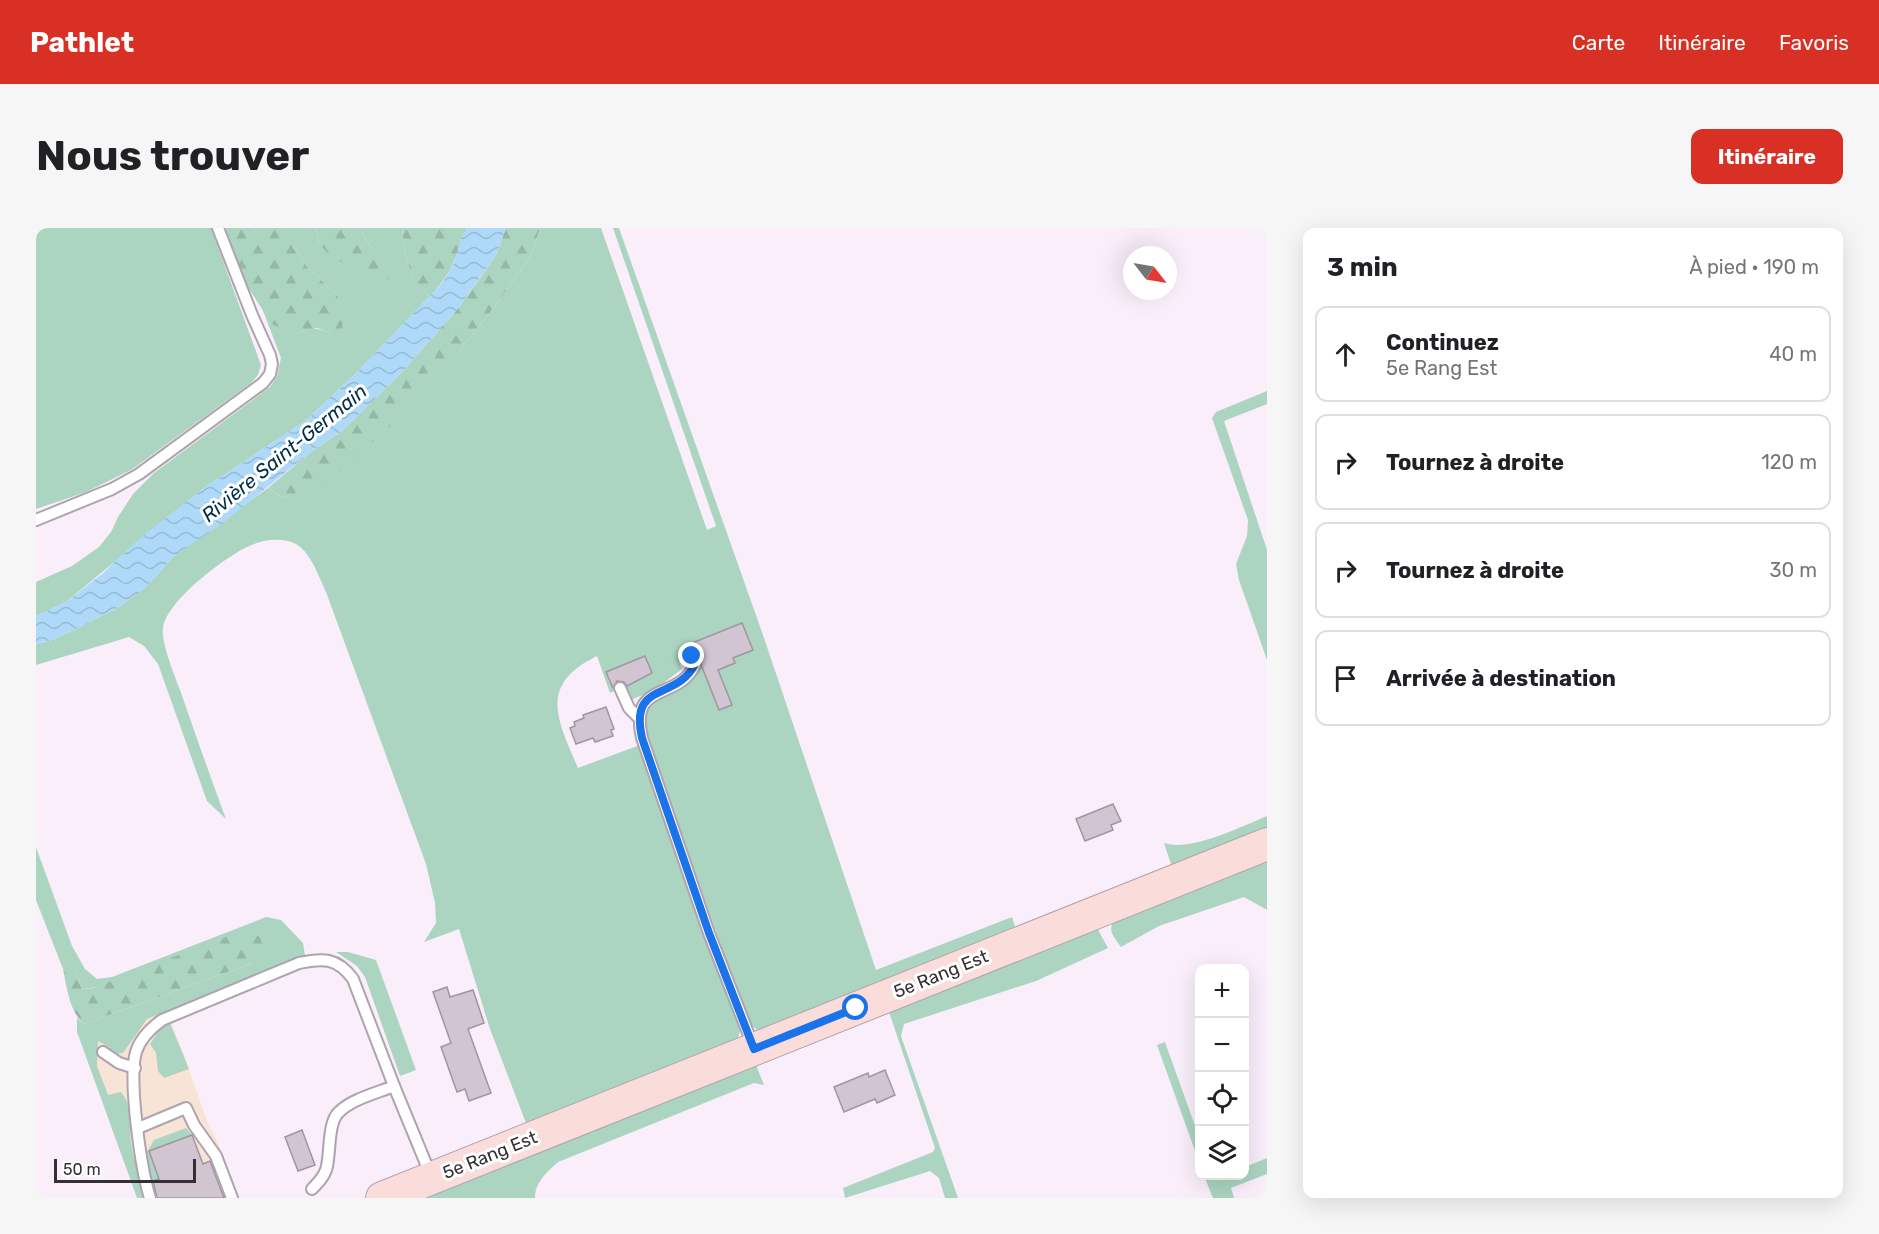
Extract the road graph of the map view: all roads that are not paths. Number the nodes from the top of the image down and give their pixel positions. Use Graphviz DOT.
graph roads {
  1 [pos="218,228"];
  2 [pos="36,519"];
  3 [pos="692,656"];
  4 [pos="620,688"];
  5 [pos="639,718"];
  6 [pos="1267,844"];
  7 [pos="754,1049"];
  8 [pos="103,1053"];
  9 [pos="135,1068"];
  10 [pos="394,1086"];
  11 [pos="138,1128"];
  12 [pos="432,1178"];
  13 [pos="312,1189"];
  14 [pos="150,1198"];
  15 [pos="232,1198"];
  16 [pos="382,1198"];
  1 -- 2 [label="lane"];
  3 -- 5 [label="lane"];
  4 -- 5 [label="lane"];
  5 -- 7 [label="lane"];
  6 -- 7 [label="street, 5e Rang Est"];
  7 -- 12 [label="street, 5e Rang Est"];
  8 -- 9 [label="lane"];
  9 -- 10 [label="lane"];
  9 -- 11 [label="lane"];
  10 -- 12 [label="lane"];
  10 -- 13 [label="lane"];
  11 -- 14 [label="lane"];
  11 -- 15 [label="lane"];
  12 -- 16 [label="street, 5e Rang Est"];
}
